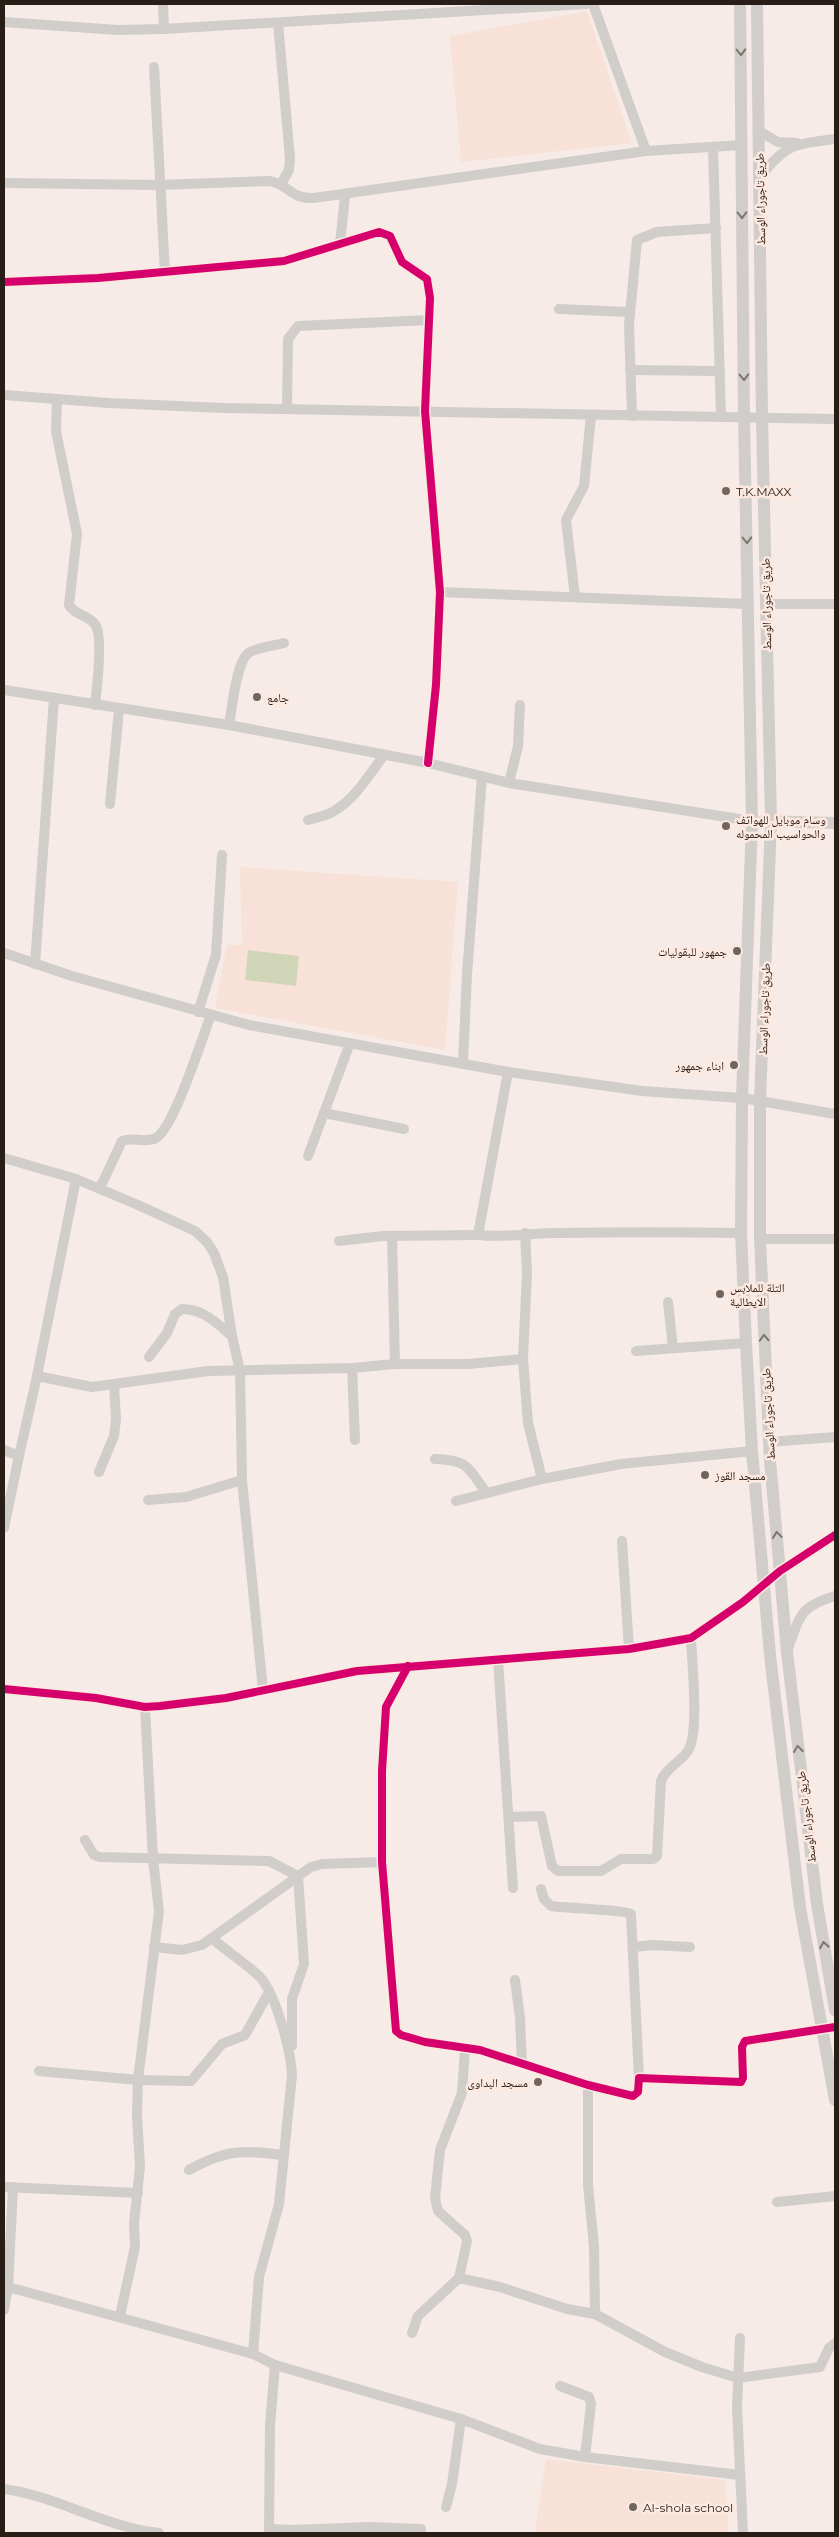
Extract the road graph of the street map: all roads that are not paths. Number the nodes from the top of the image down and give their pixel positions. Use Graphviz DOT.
graph roads {
  1 [pos="164,4"];
  2 [pos="584,4"];
  3 [pos="593,4"];
  4 [pos="740,4"];
  5 [pos="757,4"];
  6 [pos="4,22"];
  7 [pos="278,23"];
  8 [pos="164,29"];
  9 [pos="154,67"];
  10 [pos="759,131"];
  11 [pos="835,138"];
  12 [pos="803,144"];
  13 [pos="742,145"];
  14 [pos="713,147"];
  15 [pos="646,151"];
  16 [pos="759,178"];
  17 [pos="4,183"];
  18 [pos="281,184"];
  19 [pos="159,185"];
  20 [pos="345,196"];
  21 [pos="716,228"];
  22 [pos="340,243"];
  23 [pos="165,272"];
  24 [pos="4,282"];
  25 [pos="559,309"];
  26 [pos="630,312"];
  27 [pos="429,320"];
  28 [pos="630,370"];
  29 [pos="720,371"];
  30 [pos="4,395"];
  31 [pos="57,399"];
  32 [pos="287,409"];
  33 [pos="425,411"];
  34 [pos="591,416"];
  35 [pos="632,416"];
  36 [pos="721,416"];
  37 [pos="744,418"];
  38 [pos="762,418"];
  39 [pos="835,419"];
  40 [pos="440,592"];
  41 [pos="574,597"];
  42 [pos="748,604"];
  43 [pos="766,604"];
  44 [pos="835,604"];
  45 [pos="284,643"];
  46 [pos="4,690"];
  47 [pos="54,698"];
  48 [pos="96,705"];
  49 [pos="520,705"];
  50 [pos="119,708"];
  51 [pos="229,725"];
  52 [pos="384,755"];
  53 [pos="428,763"];
  54 [pos="482,776"];
  55 [pos="509,783"];
  56 [pos="110,804"];
  57 [pos="308,820"];
  58 [pos="752,821"];
  59 [pos="771,821"];
  60 [pos="835,823"];
  61 [pos="222,855"];
  62 [pos="4,954"];
  63 [pos="35,964"];
  64 [pos="198,1012"];
  65 [pos="211,1015"];
  66 [pos="350,1043"];
  67 [pos="463,1063"];
  68 [pos="508,1072"];
  69 [pos="742,1098"];
  70 [pos="760,1100"];
  71 [pos="324,1113"];
  72 [pos="835,1114"];
  73 [pos="404,1129"];
  74 [pos="308,1156"];
  75 [pos="4,1158"];
  76 [pos="76,1179"];
  77 [pos="100,1188"];
  78 [pos="525,1233"];
  79 [pos="741,1233"];
  80 [pos="478,1235"];
  81 [pos="392,1236"];
  82 [pos="760,1239"];
  83 [pos="835,1239"];
  84 [pos="339,1241"];
  85 [pos="668,1302"];
  86 [pos="232,1336"];
  87 [pos="746,1343"];
  88 [pos="673,1348"];
  89 [pos="636,1351"];
  90 [pos="149,1357"];
  91 [pos="523,1359"];
  92 [pos="394,1364"];
  93 [pos="352,1368"];
  94 [pos="240,1371"];
  95 [pos="38,1376"];
  96 [pos="114,1385"];
  97 [pos="835,1436"];
  98 [pos="355,1440"];
  99 [pos="769,1442"];
  100 [pos="4,1450"];
  101 [pos="752,1451"];
  102 [pos="19,1456"];
  103 [pos="435,1459"];
  104 [pos="99,1472"];
  105 [pos="542,1479"];
  106 [pos="242,1480"];
  107 [pos="487,1494"];
  108 [pos="148,1500"];
  109 [pos="456,1502"];
  110 [pos="4,1528"];
  111 [pos="835,1535"];
  112 [pos="622,1541"];
  113 [pos="780,1571"];
  114 [pos="764,1584"];
  115 [pos="835,1596"];
  116 [pos="691,1638"];
  117 [pos="629,1649"];
  118 [pos="787,1652"];
  119 [pos="498,1659"];
  120 [pos="408,1666"];
  121 [pos="4,1689"];
  122 [pos="263,1690"];
  123 [pos="145,1706"];
  124 [pos="509,1817"];
  125 [pos="86,1840"];
  126 [pos="153,1859"];
  127 [pos="382,1862"];
  128 [pos="298,1876"];
  129 [pos="513,1888"];
  130 [pos="541,1889"];
  131 [pos="212,1938"];
  132 [pos="154,1947"];
  133 [pos="633,1947"];
  134 [pos="690,1947"];
  135 [pos="515,1980"];
  136 [pos="268,1992"];
  137 [pos="835,2010"];
  138 [pos="835,2027"];
  139 [pos="822,2030"];
  140 [pos="465,2049"];
  141 [pos="292,2059"];
  142 [pos="522,2064"];
  143 [pos="39,2071"];
  144 [pos="639,2078"];
  145 [pos="138,2080"];
  146 [pos="588,2085"];
  147 [pos="835,2100"];
  148 [pos="284,2154"];
  149 [pos="189,2170"];
  150 [pos="8,2187"];
  151 [pos="138,2193"];
  152 [pos="835,2196"];
  153 [pos="777,2202"];
  154 [pos="459,2278"];
  155 [pos="8,2287"];
  156 [pos="4,2310"];
  157 [pos="595,2314"];
  158 [pos="120,2316"];
  159 [pos="412,2333"];
  160 [pos="740,2338"];
  161 [pos="835,2343"];
  162 [pos="253,2354"];
  163 [pos="275,2365"];
  164 [pos="738,2378"];
  165 [pos="560,2386"];
  166 [pos="461,2419"];
  167 [pos="585,2458"];
  168 [pos="740,2475"];
  169 [pos="4,2489"];
  170 [pos="446,2507"];
  171 [pos="421,2529"];
  172 [pos="269,2531"];
  173 [pos="350,2531"];
  174 [pos="159,2533"];
  175 [pos="743,2533"];
  1 -- 8 [label="street"];
  2 -- 7 [label="street"];
  3 -- 15 [label="street"];
  4 -- 13 [label="main road, one-way"];
  5 -- 10 [label="main road, طريق تاجوراء الوسط"];
  6 -- 8 [label="street"];
  7 -- 8 [label="street"];
  7 -- 18 [label="street"];
  9 -- 19 [label="street"];
  10 -- 12 [label="street"];
  10 -- 16 [label="main road, طريق تاجوراء الوسط"];
  11 -- 12 [label="street"];
  12 -- 16 [label="street"];
  13 -- 14 [label="street"];
  13 -- 37 [label="main road, one-way"];
  14 -- 15 [label="street"];
  14 -- 21 [label="street"];
  15 -- 20 [label="street"];
  16 -- 38 [label="main road, طريق تاجوراء الوسط"];
  17 -- 19 [label="street"];
  18 -- 19 [label="street"];
  18 -- 20 [label="street"];
  19 -- 23 [label="street"];
  20 -- 22 [label="street"];
  21 -- 26 [label="street"];
  21 -- 29 [label="street"];
  22 -- 23 [label="street"];
  22 -- 27 [label="street"];
  23 -- 24 [label="street"];
  25 -- 26 [label="street"];
  26 -- 28 [label="street"];
  27 -- 32 [label="street"];
  27 -- 33 [label="street"];
  28 -- 29 [label="street"];
  28 -- 35 [label="street"];
  29 -- 36 [label="street"];
  30 -- 31 [label="street"];
  31 -- 32 [label="street"];
  31 -- 48 [label="street"];
  32 -- 33 [label="street"];
  33 -- 34 [label="street"];
  33 -- 40 [label="street"];
  34 -- 35 [label="street"];
  34 -- 41 [label="street"];
  35 -- 36 [label="street"];
  36 -- 37 [label="street"];
  37 -- 38 [label="street"];
  37 -- 42 [label="main road, one-way"];
  38 -- 39 [label="street"];
  38 -- 43 [label="main road, طريق تاجوراء الوسط"];
  40 -- 41 [label="street"];
  40 -- 53 [label="street"];
  41 -- 42 [label="street"];
  42 -- 58 [label="main road"];
  43 -- 44 [label="street"];
  43 -- 59 [label="main road, طريق تاجوراء الوسط"];
  45 -- 51 [label="street"];
  46 -- 47 [label="street"];
  47 -- 48 [label="street"];
  47 -- 63 [label="street"];
  48 -- 50 [label="street"];
  49 -- 55 [label="street"];
  50 -- 51 [label="street"];
  50 -- 56 [label="street"];
  51 -- 52 [label="street"];
  52 -- 53 [label="street"];
  52 -- 57 [label="street"];
  53 -- 54 [label="street"];
  54 -- 55 [label="street"];
  54 -- 67 [label="street"];
  55 -- 58 [label="street"];
  58 -- 59 [label="main road"];
  58 -- 69 [label="main road"];
  59 -- 60 [label="main road"];
  59 -- 70 [label="main road, طريق تاجوراء الوسط"];
  61 -- 64 [label="street"];
  62 -- 63 [label="street"];
  63 -- 64 [label="street"];
  64 -- 65 [label="street"];
  65 -- 66 [label="street"];
  65 -- 77 [label="street"];
  66 -- 67 [label="street"];
  66 -- 71 [label="street"];
  67 -- 68 [label="street"];
  68 -- 69 [label="street"];
  68 -- 80 [label="street"];
  69 -- 70 [label="street"];
  69 -- 79 [label="main road"];
  70 -- 72 [label="street"];
  70 -- 82 [label="main road, طريق تاجوراء الوسط"];
  71 -- 73 [label="street"];
  71 -- 74 [label="street"];
  75 -- 76 [label="street"];
  76 -- 77 [label="street"];
  76 -- 95 [label="street"];
  77 -- 86 [label="street"];
  78 -- 79 [label="street"];
  78 -- 80 [label="street"];
  78 -- 91 [label="street"];
  79 -- 87 [label="main road"];
  80 -- 81 [label="street"];
  81 -- 84 [label="street"];
  81 -- 92 [label="street"];
  82 -- 83 [label="street"];
  99 -- 82 [label="main road, طريق تاجوراء الوسط, one-way"];
  85 -- 88 [label="street"];
  86 -- 90 [label="street"];
  86 -- 94 [label="street"];
  87 -- 88 [label="street"];
  87 -- 101 [label="main road"];
  88 -- 89 [label="street"];
  91 -- 92 [label="street"];
  91 -- 105 [label="street"];
  92 -- 93 [label="street"];
  93 -- 94 [label="street"];
  93 -- 98 [label="street"];
  94 -- 96 [label="street"];
  94 -- 106 [label="street"];
  95 -- 96 [label="street"];
  95 -- 102 [label="street"];
  96 -- 104 [label="street"];
  97 -- 99 [label="street"];
  113 -- 99 [label="main road, طريق تاجوراء الوسط, one-way"];
  100 -- 102 [label="street"];
  101 -- 105 [label="street"];
  101 -- 114 [label="main road"];
  102 -- 110 [label="street"];
  103 -- 107 [label="street"];
  105 -- 107 [label="street"];
  106 -- 108 [label="street"];
  106 -- 122 [label="street"];
  107 -- 109 [label="street"];
  111 -- 113 [label="street"];
  112 -- 117 [label="street"];
  113 -- 114 [label="street"];
  113 -- 118 [label="main road, طريق تاجوراء الوسط"];
  114 -- 116 [label="street"];
  114 -- 139 [label="main road"];
  115 -- 118 [label="street"];
  116 -- 117 [label="street"];
  116 -- 124 [label="street"];
  117 -- 119 [label="street"];
  137 -- 118 [label="main road, طريق تاجوراء الوسط, one-way"];
  119 -- 120 [label="street"];
  119 -- 124 [label="street"];
  120 -- 122 [label="street"];
  120 -- 127 [label="street"];
  121 -- 123 [label="street"];
  122 -- 123 [label="street"];
  123 -- 126 [label="street"];
  124 -- 129 [label="street"];
  125 -- 126 [label="street"];
  126 -- 128 [label="street"];
  126 -- 132 [label="street"];
  127 -- 128 [label="street"];
  127 -- 140 [label="street"];
  128 -- 131 [label="street"];
  128 -- 141 [label="street"];
  130 -- 133 [label="street"];
  131 -- 132 [label="street"];
  131 -- 136 [label="street"];
  132 -- 145 [label="street"];
  133 -- 134 [label="street"];
  133 -- 144 [label="street"];
  135 -- 142 [label="street"];
  136 -- 141 [label="street"];
  136 -- 145 [label="street"];
  138 -- 139 [label="street"];
  139 -- 144 [label="street"];
  139 -- 147 [label="main road"];
  140 -- 142 [label="street"];
  140 -- 154 [label="street"];
  141 -- 148 [label="street"];
  142 -- 146 [label="street"];
  143 -- 145 [label="street"];
  144 -- 146 [label="street"];
  145 -- 151 [label="street"];
  146 -- 157 [label="street"];
  148 -- 149 [label="street"];
  148 -- 162 [label="street"];
  150 -- 151 [label="street"];
  150 -- 155 [label="street"];
  151 -- 158 [label="street"];
  152 -- 153 [label="street"];
  154 -- 157 [label="street"];
  154 -- 159 [label="street"];
  155 -- 156 [label="street"];
  155 -- 158 [label="street"];
  157 -- 164 [label="street"];
  158 -- 162 [label="street"];
  160 -- 164 [label="street"];
  161 -- 164 [label="street"];
  162 -- 163 [label="street"];
  163 -- 166 [label="street"];
  163 -- 172 [label="street"];
  164 -- 168 [label="street"];
  165 -- 167 [label="street"];
  166 -- 167 [label="street"];
  166 -- 170 [label="street"];
  167 -- 168 [label="street"];
  168 -- 175 [label="street"];
  169 -- 174 [label="street"];
  171 -- 173 [label="street"];
  172 -- 173 [label="street"];
}
